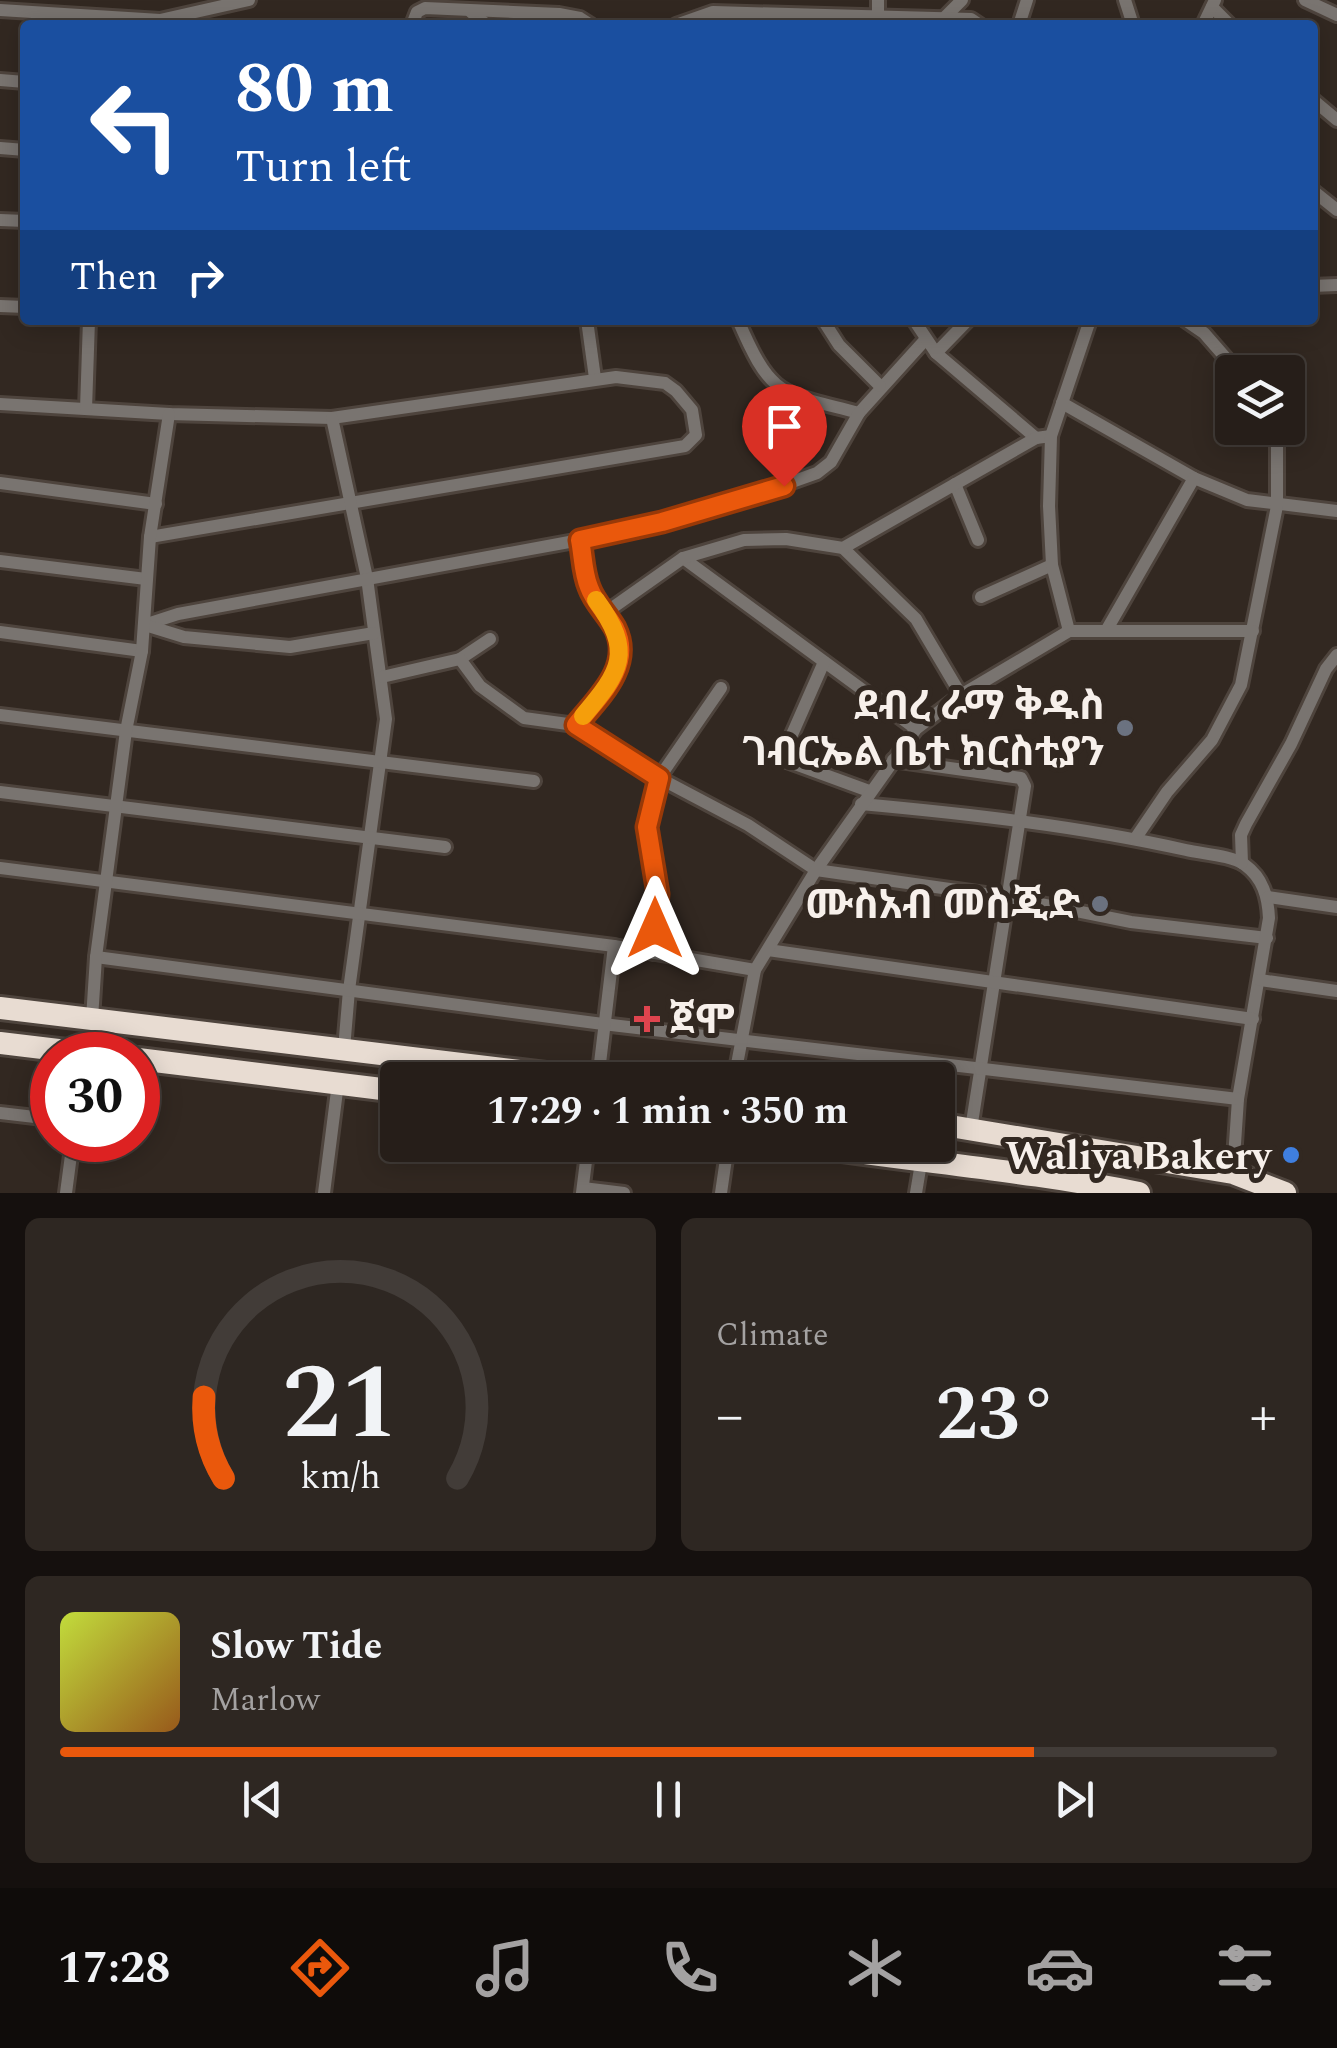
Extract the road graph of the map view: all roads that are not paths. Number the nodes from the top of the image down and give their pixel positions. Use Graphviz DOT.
graph roads {
  1 [pos="249,0"];
  2 [pos="962,0"];
  3 [pos="1305,0"];
  4 [pos="0,10"];
  5 [pos="470,12"];
  6 [pos="1337,16"];
  7 [pos="944,18"];
  8 [pos="132,20"];
  9 [pos="166,20"];
  10 [pos="414,20"];
  11 [pos="480,20"];
  12 [pos="583,20"];
  13 [pos="690,20"];
  14 [pos="860,20"];
  15 [pos="900,20"];
  16 [pos="972,20"];
  17 [pos="89,325"];
  18 [pos="587,325"];
  19 [pos="740,325"];
  20 [pos="826,325"];
  21 [pos="917,325"];
  22 [pos="963,325"];
  23 [pos="1088,325"];
  24 [pos="1207,326"];
  25 [pos="926,340"];
  26 [pos="936,353"];
  27 [pos="1227,355"];
  28 [pos="595,378"];
  29 [pos="880,386"];
  30 [pos="1062,403"];
  31 [pos="0,404"];
  32 [pos="86,409"];
  33 [pos="859,413"];
  34 [pos="169,414"];
  35 [pos="332,418"];
  36 [pos="1051,436"];
  37 [pos="1036,438"];
  38 [pos="1277,445"];
  39 [pos="1194,478"];
  40 [pos="0,483"];
  41 [pos="955,484"];
  42 [pos="350,502"];
  43 [pos="156,504"];
  44 [pos="1278,506"];
  45 [pos="1337,511"];
  46 [pos="150,537"];
  47 [pos="580,540"];
  48 [pos="978,540"];
  49 [pos="842,548"];
  50 [pos="683,558"];
  51 [pos="0,561"];
  52 [pos="1052,565"];
  53 [pos="368,578"];
  54 [pos="146,580"];
  55 [pos="981,598"];
  56 [pos="606,613"];
  57 [pos="144,625"];
  58 [pos="1069,631"];
  59 [pos="1106,631"];
  60 [pos="1253,631"];
  61 [pos="0,632"];
  62 [pos="374,634"];
  63 [pos="490,638"];
  64 [pos="142,650"];
  65 [pos="1337,655"];
  66 [pos="460,659"];
  67 [pos="824,662"];
  68 [pos="1326,669"];
  69 [pos="382,677"];
  70 [pos="1337,685"];
  71 [pos="720,688"];
  72 [pos="961,695"];
  73 [pos="0,715"];
  74 [pos="576,725"];
  75 [pos="916,729"];
  76 [pos="126,731"];
  77 [pos="893,760"];
  78 [pos="381,763"];
  79 [pos="659,778"];
  80 [pos="534,781"];
  81 [pos="869,791"];
  82 [pos="0,792"];
  83 [pos="861,804"];
  84 [pos="117,806"];
  85 [pos="1020,819"];
  86 [pos="369,838"];
  87 [pos="1135,839"];
  88 [pos="445,847"];
  89 [pos="1242,863"];
  90 [pos="0,868"];
  91 [pos="816,870"];
  92 [pos="106,882"];
  93 [pos="1268,897"];
  94 [pos="1006,898"];
  95 [pos="1337,907"];
  96 [pos="361,913"];
  97 [pos="1267,938"];
  98 [pos="614,946"];
  99 [pos="768,950"];
  100 [pos="653,954"];
  101 [pos="96,957"];
  102 [pos="755,970"];
  103 [pos="1260,980"];
  104 [pos="995,983"];
  105 [pos="348,990"];
  106 [pos="1337,991"];
  107 [pos="0,1008"];
  108 [pos="92,1018"];
  109 [pos="1252,1019"];
  110 [pos="604,1024"];
  111 [pos="740,1038"];
  112 [pos="0,1042"];
  113 [pos="30,1046"];
  114 [pos="344,1048"];
  115 [pos="160,1062"];
  116 [pos="454,1062"];
  117 [pos="599,1062"];
  118 [pos="737,1062"];
  119 [pos="982,1067"];
  120 [pos="338,1083"];
  121 [pos="380,1089"];
  122 [pos="1238,1098"];
  123 [pos="0,1113"];
  124 [pos="30,1117"];
  125 [pos="955,1126"];
  126 [pos="971,1128"];
  127 [pos="71,1162"];
  128 [pos="586,1162"];
  129 [pos="725,1162"];
  130 [pos="915,1162"];
  131 [pos="921,1163"];
  132 [pos="1232,1173"];
  133 [pos="582,1190"];
  134 [pos="66,1193"];
  135 [pos="324,1193"];
  136 [pos="624,1193"];
  137 [pos="720,1193"];
  138 [pos="916,1193"];
  139 [pos="1139,1193"];
  140 [pos="1285,1193"];
  1 -- 9 [label="street"];
  2 -- 7 [label="street"];
  3 -- 6 [label="street"];
  4 -- 8 [label="street"];
  5 -- 10 [label="street"];
  5 -- 11 [label="street"];
  5 -- 12 [label="street"];
  7 -- 15 [label="street"];
  7 -- 16 [label="street"];
  13 -- 14 [label="street"];
  17 -- 32 [label="street"];
  18 -- 28 [label="street"];
  19 -- 33 [label="street"];
  20 -- 29 [label="street"];
  21 -- 25 [label="street"];
  22 -- 26 [label="street"];
  23 -- 30 [label="street"];
  24 -- 27 [label="street"];
  25 -- 26 [label="street"];
  25 -- 29 [label="street"];
  26 -- 37 [label="street"];
  28 -- 35 [label="street"];
  28 -- 42 [label="street"];
  29 -- 33 [label="street"];
  30 -- 36 [label="street"];
  30 -- 39 [label="street"];
  31 -- 32 [label="street"];
  32 -- 34 [label="street"];
  33 -- 47 [label="street"];
  34 -- 35 [label="street"];
  34 -- 43 [label="street"];
  35 -- 42 [label="street"];
  36 -- 37 [label="street"];
  36 -- 52 [label="street"];
  37 -- 41 [label="street"];
  38 -- 44 [label="street"];
  39 -- 44 [label="street"];
  39 -- 59 [label="street"];
  40 -- 43 [label="street"];
  41 -- 48 [label="street"];
  41 -- 49 [label="street"];
  42 -- 46 [label="street"];
  42 -- 53 [label="street"];
  43 -- 46 [label="street"];
  44 -- 45 [label="street"];
  44 -- 60 [label="street"];
  46 -- 54 [label="street"];
  47 -- 53 [label="street"];
  47 -- 56 [label="street"];
  49 -- 50 [label="street"];
  49 -- 72 [label="street"];
  50 -- 56 [label="street"];
  50 -- 67 [label="street"];
  51 -- 54 [label="street"];
  52 -- 55 [label="street"];
  52 -- 58 [label="street"];
  53 -- 57 [label="street"];
  53 -- 62 [label="street"];
  54 -- 57 [label="street"];
  56 -- 74 [label="street"];
  57 -- 62 [label="street"];
  57 -- 64 [label="street"];
  58 -- 59 [label="street"];
  58 -- 72 [label="street"];
  59 -- 60 [label="street"];
  60 -- 87 [label="street"];
  61 -- 64 [label="street"];
  62 -- 69 [label="street"];
  63 -- 66 [label="street"];
  64 -- 76 [label="street"];
  65 -- 68 [label="street"];
  66 -- 69 [label="street"];
  66 -- 74 [label="street"];
  67 -- 75 [label="street"];
  67 -- 81 [label="street"];
  68 -- 70 [label="street"];
  68 -- 89 [label="street"];
  69 -- 78 [label="street"];
  71 -- 79 [label="street"];
  72 -- 75 [label="street"];
  73 -- 76 [label="street"];
  74 -- 79 [label="street"];
  75 -- 77 [label="street"];
  76 -- 78 [label="street"];
  76 -- 84 [label="street"];
  77 -- 81 [label="street"];
  77 -- 85 [label="street"];
  78 -- 80 [label="street"];
  78 -- 86 [label="street"];
  79 -- 91 [label="street"];
  79 -- 100 [label="street"];
  81 -- 83 [label="street"];
  82 -- 84 [label="street"];
  83 -- 85 [label="street"];
  83 -- 91 [label="street"];
  84 -- 86 [label="street"];
  84 -- 92 [label="street"];
  85 -- 87 [label="street"];
  85 -- 94 [label="street"];
  86 -- 88 [label="street"];
  86 -- 96 [label="street"];
  87 -- 89 [label="street"];
  89 -- 93 [label="street"];
  90 -- 92 [label="street"];
  91 -- 94 [label="street"];
  91 -- 99 [label="street"];
  92 -- 96 [label="street"];
  92 -- 101 [label="street"];
  93 -- 95 [label="street"];
  93 -- 97 [label="street"];
  94 -- 97 [label="street"];
  94 -- 104 [label="street"];
  96 -- 98 [label="street"];
  96 -- 105 [label="street"];
  97 -- 103 [label="street"];
  98 -- 100 [label="street"];
  98 -- 110 [label="street"];
  99 -- 102 [label="street"];
  99 -- 104 [label="street"];
  100 -- 102 [label="street"];
  101 -- 105 [label="street"];
  101 -- 108 [label="street"];
  102 -- 111 [label="street"];
  103 -- 106 [label="street"];
  103 -- 109 [label="street"];
  104 -- 109 [label="street"];
  104 -- 119 [label="street"];
  105 -- 110 [label="street"];
  105 -- 114 [label="street"];
  107 -- 108 [label="highway"];
  108 -- 114 [label="highway"];
  109 -- 122 [label="street"];
  110 -- 111 [label="street"];
  110 -- 117 [label="street"];
  111 -- 118 [label="street"];
  111 -- 119 [label="street"];
  112 -- 113 [label="highway"];
  114 -- 116 [label="highway"];
  115 -- 120 [label="highway"];
  119 -- 122 [label="street"];
  119 -- 126 [label="street"];
  120 -- 121 [label="highway"];
  120 -- 135 [label="street"];
  122 -- 132 [label="street"];
  123 -- 124 [label="street"];
  125 -- 126 [label="highway"];
  126 -- 132 [label="highway"];
  127 -- 134 [label="street"];
  128 -- 133 [label="street"];
  129 -- 137 [label="street"];
  130 -- 131 [label="highway"];
  131 -- 138 [label="street"];
  131 -- 139 [label="highway"];
  132 -- 140 [label="highway"];
  133 -- 136 [label="street"];
}
